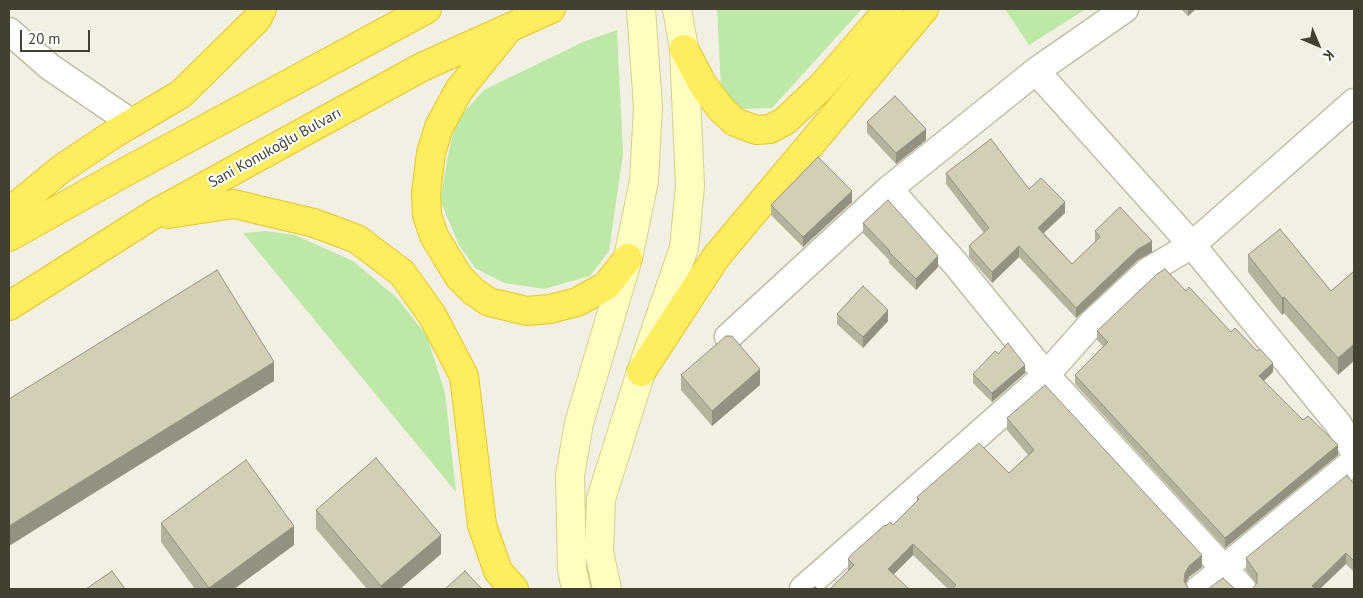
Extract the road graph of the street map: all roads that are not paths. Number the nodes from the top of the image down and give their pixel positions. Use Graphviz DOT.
graph roads {
  1 [pos="262,9"];
  2 [pos="427,9"];
  3 [pos="551,9"];
  4 [pos="641,9"];
  5 [pos="678,9"];
  6 [pos="889,9"];
  7 [pos="924,9"];
  8 [pos="1125,9"];
  9 [pos="509,28"];
  10 [pos="9,31"];
  11 [pos="684,49"];
  12 [pos="1036,71"];
  13 [pos="1354,102"];
  14 [pos="132,122"];
  15 [pos="889,189"];
  16 [pos="9,212"];
  17 [pos="149,217"];
  18 [pos="9,237"];
  19 [pos="1192,245"];
  20 [pos="628,258"];
  21 [pos="9,306"];
  22 [pos="728,337"];
  23 [pos="641,372"];
  24 [pos="1046,375"];
  25 [pos="1346,428"];
  26 [pos="1354,452"];
  27 [pos="1354,461"];
  28 [pos="1224,568"];
  29 [pos="514,589"];
  30 [pos="576,589"];
  31 [pos="607,589"];
  32 [pos="803,589"];
  33 [pos="1199,589"];
  34 [pos="1243,589"];
  1 -- 14 [label="highway"];
  2 -- 18 [label="highway"];
  3 -- 9 [label="highway, Sani Konukoğlu Bulvarı"];
  4 -- 20 [label="main road"];
  5 -- 11 [label="main road"];
  6 -- 11 [label="highway"];
  7 -- 23 [label="highway"];
  8 -- 12 [label="street"];
  9 -- 17 [label="highway, Sani Konukoğlu Bulvarı"];
  9 -- 20 [label="highway"];
  10 -- 14 [label="street"];
  11 -- 23 [label="main road"];
  12 -- 15 [label="street"];
  12 -- 19 [label="street"];
  13 -- 19 [label="street"];
  14 -- 16 [label="highway"];
  15 -- 22 [label="street"];
  15 -- 24 [label="street"];
  17 -- 21 [label="highway, Sani Konukoğlu Bulvarı"];
  17 -- 29 [label="highway"];
  19 -- 24 [label="street"];
  19 -- 25 [label="street"];
  20 -- 30 [label="main road"];
  23 -- 31 [label="main road"];
  24 -- 28 [label="street"];
  24 -- 32 [label="street"];
  25 -- 26 [label="street"];
  27 -- 28 [label="street"];
  28 -- 33 [label="street"];
  28 -- 34 [label="street"];
}
